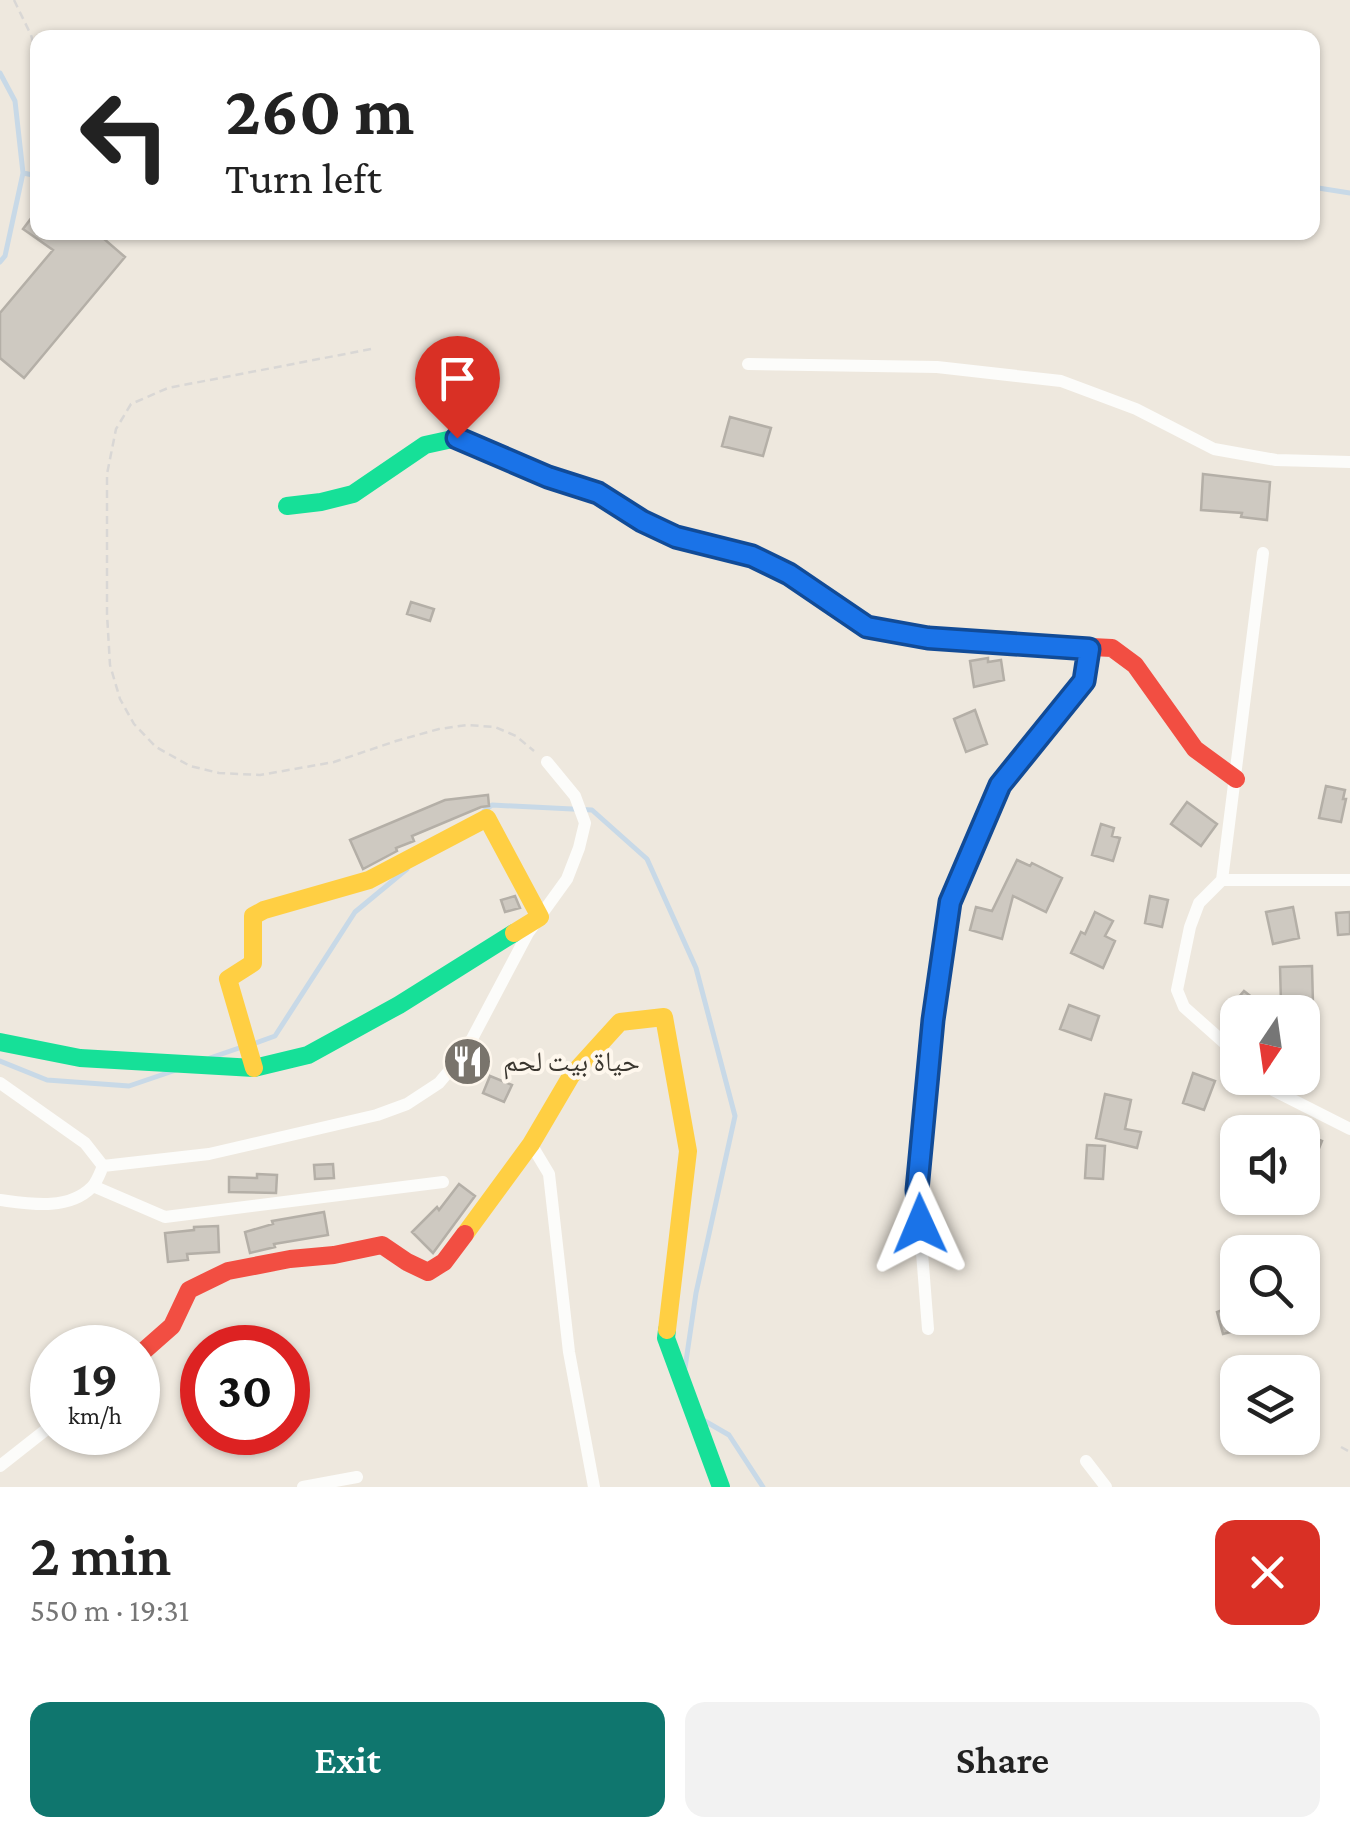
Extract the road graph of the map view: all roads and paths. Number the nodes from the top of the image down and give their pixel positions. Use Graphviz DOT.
graph roads {
  1 [pos="14,0"];
  2 [pos="30,31"];
  3 [pos="371,348"];
  4 [pos="748,364"];
  5 [pos="1350,462"];
  6 [pos="286,506"];
  7 [pos="1263,554"];
  8 [pos="1089,649"];
  9 [pos="547,762"];
  10 [pos="1236,779"];
  11 [pos="1222,880"];
  12 [pos="1350,880"];
  13 [pos="540,917"];
  14 [pos="1220,1039"];
  15 [pos="0,1042"];
  16 [pos="254,1068"];
  17 [pos="0,1083"];
  18 [pos="1281,1095"];
  19 [pos="1350,1129"];
  20 [pos="531,1144"];
  21 [pos="103,1166"];
  22 [pos="444,1182"];
  23 [pos="93,1186"];
  24 [pos="0,1200"];
  25 [pos="928,1329"];
  26 [pos="160,1337"];
  27 [pos="30,1442"];
  28 [pos="1341,1447"];
  29 [pos="1350,1452"];
  30 [pos="1086,1462"];
  31 [pos="0,1466"];
  32 [pos="357,1477"];
  33 [pos="303,1487"];
  34 [pos="594,1487"];
  35 [pos="721,1487"];
  36 [pos="1106,1487"];
  1 -- 2 [label="path"];
  3 -- 9 [label="path"];
  4 -- 5 [label="street"];
  6 -- 8 [label="street"];
  7 -- 10 [label="street"];
  8 -- 10 [label="street"];
  8 -- 25 [label="street"];
  9 -- 13 [label="street"];
  10 -- 11 [label="street"];
  11 -- 12 [label="street"];
  11 -- 14 [label="street"];
  13 -- 16 [label="street"];
  13 -- 16 [label="street"];
  13 -- 21 [label="street"];
  15 -- 16 [label="street"];
  17 -- 21 [label="street"];
  18 -- 19 [label="street"];
  20 -- 26 [label="street"];
  20 -- 34 [label="street"];
  20 -- 35 [label="street"];
  21 -- 23 [label="street"];
  22 -- 23 [label="street"];
  23 -- 24 [label="street"];
  27 -- 31 [label="street"];
  28 -- 29 [label="path"];
  30 -- 36 [label="street"];
  32 -- 33 [label="street"];
}
